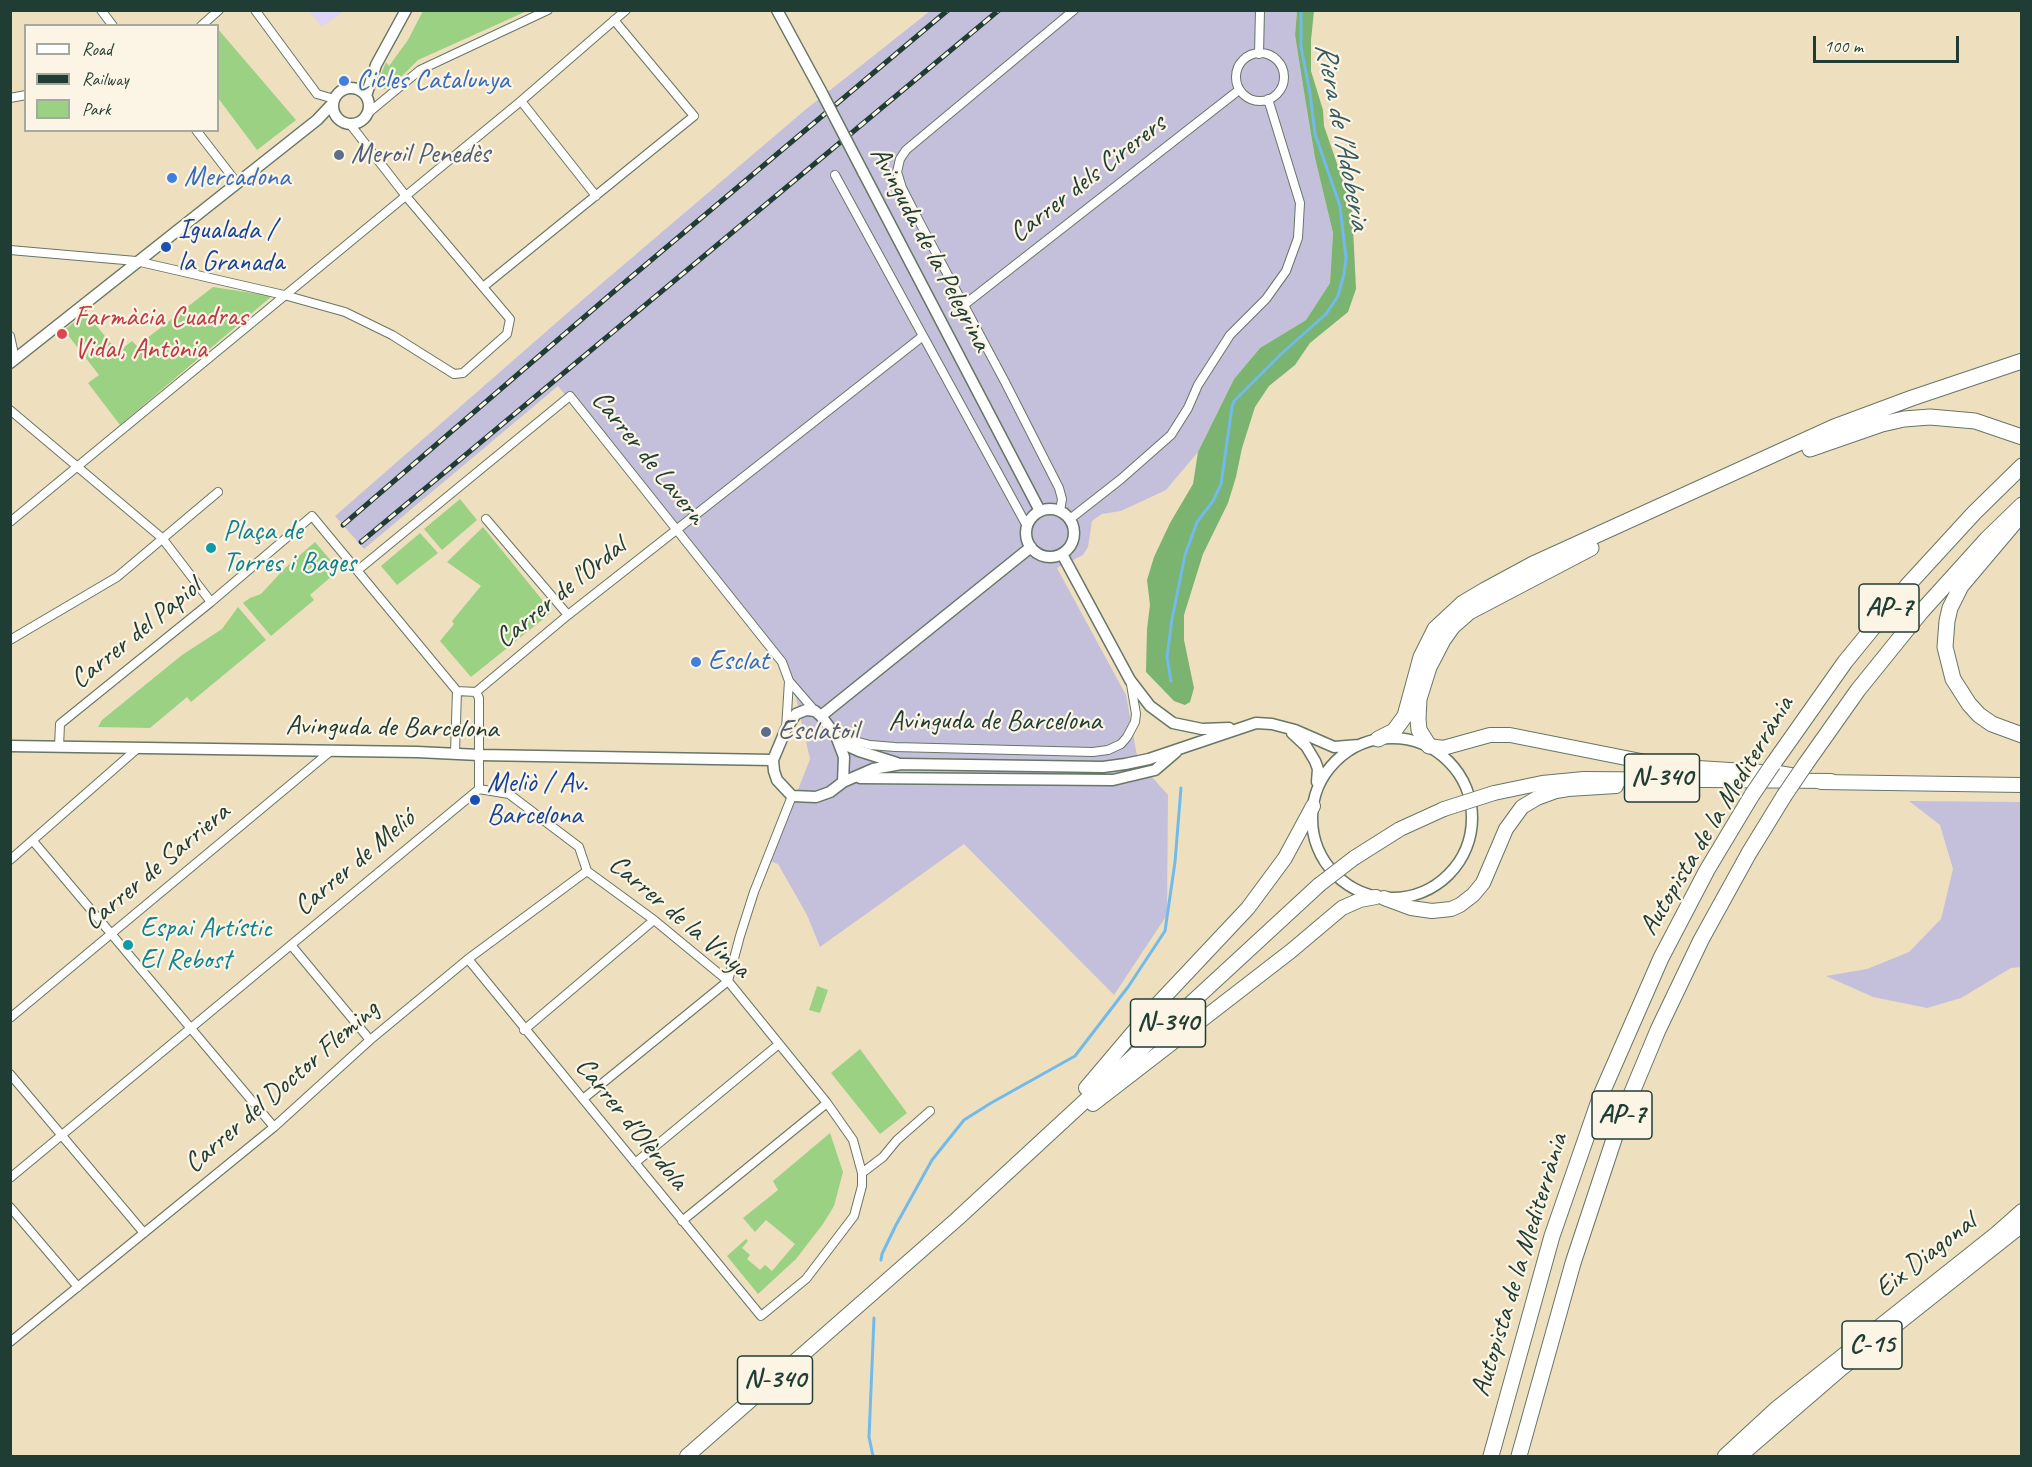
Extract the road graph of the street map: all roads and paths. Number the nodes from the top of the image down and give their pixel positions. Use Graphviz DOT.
graph roads {
  1 [pos="101,10"];
  2 [pos="219,10"];
  3 [pos="255,10"];
  4 [pos="406,10"];
  5 [pos="548,10"];
  6 [pos="626,10"];
  7 [pos="777,10"];
  8 [pos="1074,10"];
  9 [pos="1260,10"];
  10 [pos="614,20"];
  11 [pos="112,24"];
  12 [pos="203,24"];
  13 [pos="1259,54"];
  14 [pos="376,65"];
  15 [pos="355,88"];
  16 [pos="1239,90"];
  17 [pos="387,97"];
  18 [pos="367,98"];
  19 [pos="1268,99"];
  20 [pos="334,101"];
  21 [pos="521,101"];
  22 [pos="367,114"];
  23 [pos="336,116"];
  24 [pos="317,120"];
  25 [pos="350,124"];
  26 [pos="198,132"];
  27 [pos="835,175"];
  28 [pos="237,183"];
  29 [pos="405,195"];
  30 [pos="596,196"];
  31 [pos="10,250"];
  32 [pos="136,261"];
  33 [pos="483,287"];
  34 [pos="284,294"];
  35 [pos="963,305"];
  36 [pos="10,336"];
  37 [pos="923,336"];
  38 [pos="13,361"];
  39 [pos="2022,361"];
  40 [pos="10,410"];
  41 [pos="2022,437"];
  42 [pos="2022,466"];
  43 [pos="78,467"];
  44 [pos="218,492"];
  45 [pos="2022,505"];
  46 [pos="1040,511"];
  47 [pos="1060,511"];
  48 [pos="2022,512"];
  49 [pos="486,519"];
  50 [pos="1070,519"];
  51 [pos="10,522"];
  52 [pos="1027,526"];
  53 [pos="676,530"];
  54 [pos="162,538"];
  55 [pos="1031,547"];
  56 [pos="1062,554"];
  57 [pos="358,570"];
  58 [pos="211,602"];
  59 [pos="568,615"];
  60 [pos="10,640"];
  61 [pos="1130,680"];
  62 [pos="789,681"];
  63 [pos="457,691"];
  64 [pos="476,692"];
  65 [pos="818,713"];
  66 [pos="1281,726"];
  67 [pos="1238,728"];
  68 [pos="786,729"];
  69 [pos="2022,735"];
  70 [pos="838,739"];
  71 [pos="1378,739"];
  72 [pos="1359,745"];
  73 [pos="10,746"];
  74 [pos="1429,746"];
  75 [pos="59,747"];
  76 [pos="138,748"];
  77 [pos="1178,749"];
  78 [pos="332,750"];
  79 [pos="454,753"];
  80 [pos="479,755"];
  81 [pos="773,760"];
  82 [pos="901,764"];
  83 [pos="845,780"];
  84 [pos="1831,781"];
  85 [pos="2022,785"];
  86 [pos="479,789"];
  87 [pos="792,796"];
  88 [pos="1314,801"];
  89 [pos="33,841"];
  90 [pos="10,860"];
  91 [pos="587,871"];
  92 [pos="1380,898"];
  93 [pos="654,920"];
  94 [pos="111,934"];
  95 [pos="291,945"];
  96 [pos="468,959"];
  97 [pos="728,981"];
  98 [pos="10,1018"];
  99 [pos="191,1028"];
  100 [pos="524,1030"];
  101 [pos="370,1040"];
  102 [pos="779,1044"];
  103 [pos="10,1074"];
  104 [pos="583,1099"];
  105 [pos="827,1103"];
  106 [pos="930,1111"];
  107 [pos="274,1127"];
  108 [pos="61,1136"];
  109 [pos="635,1163"];
  110 [pos="1018,1163"];
  111 [pos="862,1173"];
  112 [pos="10,1178"];
  113 [pos="2022,1201"];
  114 [pos="10,1207"];
  115 [pos="2022,1211"];
  116 [pos="682,1221"];
  117 [pos="2022,1225"];
  118 [pos="144,1233"];
  119 [pos="1996,1234"];
  120 [pos="78,1287"];
  121 [pos="10,1342"];
  122 [pos="687,1456"];
  123 [pos="1491,1456"];
  124 [pos="1519,1456"];
  125 [pos="1725,1456"];
  126 [pos="1740,1456"];
  1 -- 11 [label="street"];
  2 -- 12 [label="street"];
  3 -- 20 [label="street"];
  4 -- 14 [label="street"];
  5 -- 17 [label="street"];
  6 -- 10 [label="street"];
  7 -- 46 [label="street, Avinguda de la Pelegrina, bridge"];
  8 -- 35 [label="street, Avinguda de la Pelegrina"];
  9 -- 13 [label="street"];
  10 -- 21 [label="street"];
  10 -- 30 [label="street"];
  13 -- 16 [label="street"];
  13 -- 19 [label="street"];
  14 -- 15 [label="street"];
  14 -- 18 [label="street"];
  15 -- 18 [label="street"];
  15 -- 20 [label="street"];
  16 -- 19 [label="street"];
  16 -- 35 [label="street, Carrer dels Cirerers"];
  17 -- 18 [label="street"];
  17 -- 22 [label="street"];
  18 -- 22 [label="street"];
  19 -- 50 [label="street"];
  20 -- 23 [label="street"];
  20 -- 24 [label="street"];
  21 -- 29 [label="street"];
  21 -- 30 [label="street"];
  22 -- 25 [label="street"];
  23 -- 24 [label="street"];
  23 -- 25 [label="street"];
  24 -- 28 [label="street"];
  25 -- 29 [label="street"];
  26 -- 28 [label="street"];
  27 -- 37 [label="street, Avinguda de la Pelegrina"];
  28 -- 32 [label="street"];
  29 -- 33 [label="street"];
  29 -- 34 [label="street"];
  30 -- 33 [label="street"];
  31 -- 32 [label="street"];
  32 -- 34 [label="street"];
  32 -- 38 [label="street"];
  33 -- 34 [label="street"];
  34 -- 43 [label="street"];
  35 -- 47 [label="street, Avinguda de la Pelegrina"];
  36 -- 38 [label="street"];
  37 -- 52 [label="street, Avinguda de la Pelegrina"];
  37 -- 53 [label="street, Carrer de l'Ordal"];
  39 -- 71 [label="highway"];
  40 -- 43 [label="street"];
  41 -- 74 [label="highway"];
  42 -- 123 [label="highway, Autopista de la Mediterrània / AP-7, bridge"];
  43 -- 51 [label="street"];
  43 -- 54 [label="street"];
  44 -- 54 [label="street"];
  45 -- 124 [label="highway, Autopista de la Mediterrània / AP-7, bridge"];
  46 -- 47 [label="street"];
  46 -- 52 [label="street"];
  47 -- 50 [label="street"];
  48 -- 69 [label="highway"];
  49 -- 59 [label="street"];
  50 -- 56 [label="street"];
  52 -- 55 [label="street"];
  53 -- 57 [label="street, Carrer de Lavern"];
  53 -- 59 [label="street, Carrer de l'Ordal"];
  53 -- 62 [label="street, Carrer de Lavern"];
  54 -- 58 [label="street"];
  54 -- 60 [label="street"];
  55 -- 56 [label="street"];
  55 -- 65 [label="street"];
  56 -- 61 [label="street"];
  57 -- 58 [label="street, Carrer del Papiol"];
  57 -- 63 [label="street"];
  58 -- 75 [label="street, Carrer del Papiol"];
  59 -- 64 [label="street, Carrer de l'Ordal"];
  61 -- 67 [label="street"];
  61 -- 70 [label="street, Avinguda de Barcelona"];
  62 -- 65 [label="street, Carrer de Lavern"];
  62 -- 68 [label="street, Carrer de Lavern"];
  63 -- 64 [label="street"];
  63 -- 79 [label="street"];
  64 -- 80 [label="street"];
  65 -- 68 [label="street"];
  65 -- 70 [label="street"];
  66 -- 67 [label="street"];
  66 -- 72 [label="street"];
  66 -- 88 [label="street"];
  67 -- 77 [label="street, Avinguda de Barcelona"];
  68 -- 81 [label="street"];
  70 -- 82 [label="street, Avinguda de Barcelona"];
  70 -- 83 [label="street"];
  71 -- 72 [label="street"];
  71 -- 74 [label="street"];
  72 -- 88 [label="street"];
  73 -- 75 [label="street, Avinguda de Barcelona"];
  74 -- 84 [label="main road"];
  74 -- 92 [label="street"];
  75 -- 76 [label="street, Avinguda de Barcelona"];
  76 -- 78 [label="street, Avinguda de Barcelona"];
  76 -- 89 [label="street"];
  77 -- 82 [label="street, Avinguda de Barcelona"];
  77 -- 83 [label="street"];
  78 -- 79 [label="street, Avinguda de Barcelona"];
  78 -- 94 [label="street, Carrer de Sarriera"];
  79 -- 80 [label="street, Avinguda de Barcelona"];
  80 -- 81 [label="street, Avinguda de Barcelona"];
  80 -- 86 [label="street"];
  81 -- 87 [label="street"];
  82 -- 83 [label="street, Avinguda de Barcelona"];
  83 -- 87 [label="street"];
  84 -- 85 [label="main road, N-340"];
  84 -- 92 [label="main road"];
  84 -- 110 [label="main road, N-340, bridge"];
  86 -- 91 [label="street, Carrer de la Vinya"];
  86 -- 95 [label="street, Carrer de Melió"];
  87 -- 97 [label="street"];
  88 -- 92 [label="street"];
  88 -- 110 [label="main road"];
  89 -- 90 [label="street"];
  89 -- 94 [label="street"];
  91 -- 93 [label="street, Carrer de la Vinya"];
  91 -- 96 [label="street, Carrer del Doctor Fleming"];
  92 -- 110 [label="main road"];
  93 -- 97 [label="street, Carrer de la Vinya"];
  93 -- 100 [label="street"];
  94 -- 98 [label="street, Carrer de Sarriera"];
  94 -- 99 [label="street"];
  95 -- 99 [label="street, Carrer de Melió"];
  95 -- 101 [label="street"];
  96 -- 100 [label="street, Carrer d'Olèrdola"];
  96 -- 101 [label="street, Carrer del Doctor Fleming"];
  97 -- 102 [label="street, Carrer de la Vinya"];
  97 -- 104 [label="street"];
  99 -- 107 [label="street"];
  99 -- 108 [label="street, Carrer de Melió"];
  100 -- 104 [label="street, Carrer d'Olèrdola"];
  101 -- 107 [label="street, Carrer del Doctor Fleming"];
  102 -- 105 [label="street, Carrer de la Vinya"];
  102 -- 109 [label="street"];
  103 -- 108 [label="street"];
  104 -- 109 [label="street, Carrer d'Olèrdola"];
  105 -- 111 [label="street, Carrer de la Vinya"];
  105 -- 116 [label="street"];
  106 -- 111 [label="street"];
  107 -- 118 [label="street, Carrer del Doctor Fleming"];
  108 -- 112 [label="street, Carrer de Melió"];
  108 -- 118 [label="street"];
  109 -- 116 [label="street, Carrer d'Olèrdola"];
  110 -- 122 [label="main road, N-340"];
  111 -- 116 [label="street, Carrer d'Olèrdola"];
  113 -- 119 [label="main road"];
  114 -- 120 [label="street"];
  115 -- 119 [label="main road, Eix Diagonal / C-15"];
  117 -- 126 [label="main road, Eix Diagonal / C-15"];
  118 -- 120 [label="street, Carrer del Doctor Fleming"];
  119 -- 125 [label="main road, Eix Diagonal / C-15"];
  120 -- 121 [label="street, Carrer del Doctor Fleming"];
}
